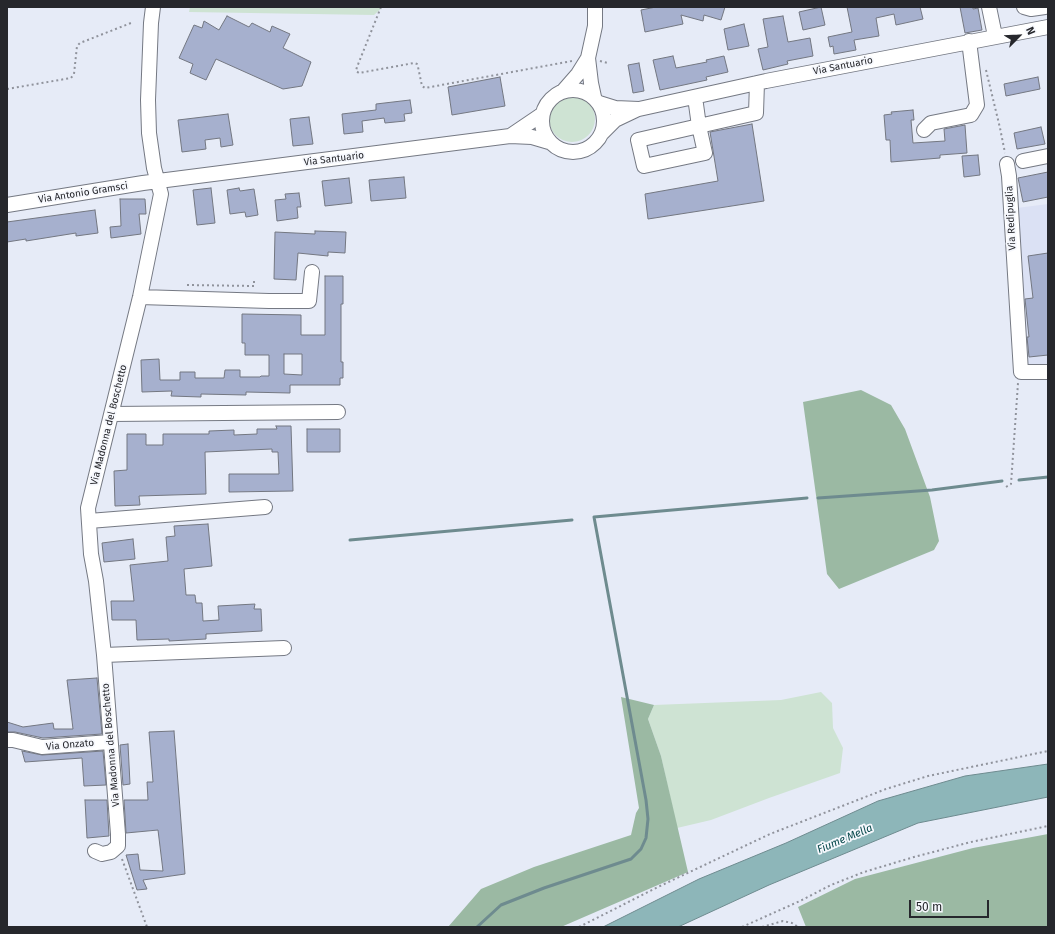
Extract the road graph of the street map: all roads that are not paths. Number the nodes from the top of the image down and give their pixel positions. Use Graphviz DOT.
graph roads {
  1 [pos="153,7"];
  2 [pos="595,7"];
  3 [pos="989,7"];
  4 [pos="1024,7"];
  5 [pos="1045,7"];
  6 [pos="1048,27"];
  7 [pos="995,36"];
  8 [pos="968,41"];
  9 [pos="582,58"];
  10 [pos="757,83"];
  11 [pos="564,90"];
  12 [pos="696,97"];
  13 [pos="596,100"];
  14 [pos="639,109"];
  15 [pos="541,115"];
  16 [pos="699,126"];
  17 [pos="924,130"];
  18 [pos="602,133"];
  19 [pos="510,136"];
  20 [pos="549,142"];
  21 [pos="1048,156"];
  22 [pos="1023,161"];
  23 [pos="1007,164"];
  24 [pos="159,181"];
  25 [pos="7,205"];
  26 [pos="312,272"];
  27 [pos="140,297"];
  28 [pos="1048,372"];
  29 [pos="338,412"];
  30 [pos="111,414"];
  31 [pos="265,507"];
  32 [pos="89,521"];
  33 [pos="284,648"];
  34 [pos="104,655"];
  35 [pos="7,740"];
  36 [pos="110,742"];
  37 [pos="95,851"];
  1 -- 24 [label="street, Via Madonna del Boschetto"];
  2 -- 9 [label="street"];
  3 -- 7 [label="street"];
  4 -- 5 [label="street"];
  6 -- 7 [label="street, Via Santuario"];
  7 -- 8 [label="street, Via Santuario"];
  8 -- 10 [label="street, Via Santuario"];
  8 -- 17 [label="street"];
  9 -- 11 [label="street"];
  9 -- 13 [label="street"];
  10 -- 12 [label="street, Via Santuario"];
  10 -- 16 [label="street"];
  11 -- 13 [label="street"];
  11 -- 15 [label="street"];
  12 -- 14 [label="street, Via Santuario"];
  12 -- 16 [label="street"];
  13 -- 14 [label="street, Via Santuario"];
  13 -- 18 [label="street"];
  14 -- 18 [label="street, Via Santuario"];
  15 -- 19 [label="street, Via Santuario"];
  15 -- 20 [label="street"];
  16 -- 16 [label="street"];
  18 -- 20 [label="street"];
  19 -- 20 [label="street, Via Santuario"];
  19 -- 24 [label="street, Via Santuario"];
  21 -- 22 [label="street"];
  23 -- 28 [label="street, Via Redipuglia"];
  24 -- 25 [label="street, Via Antonio Gramsci"];
  24 -- 27 [label="street, Via Madonna del Boschetto"];
  26 -- 27 [label="street"];
  27 -- 30 [label="street, Via Madonna del Boschetto"];
  29 -- 30 [label="street"];
  30 -- 32 [label="street, Via Madonna del Boschetto"];
  31 -- 32 [label="street"];
  32 -- 34 [label="street, Via Madonna del Boschetto"];
  33 -- 34 [label="street"];
  34 -- 36 [label="street, Via Madonna del Boschetto"];
  35 -- 36 [label="street, Via Onzato"];
  36 -- 37 [label="street, Via Madonna del Boschetto"];
}
